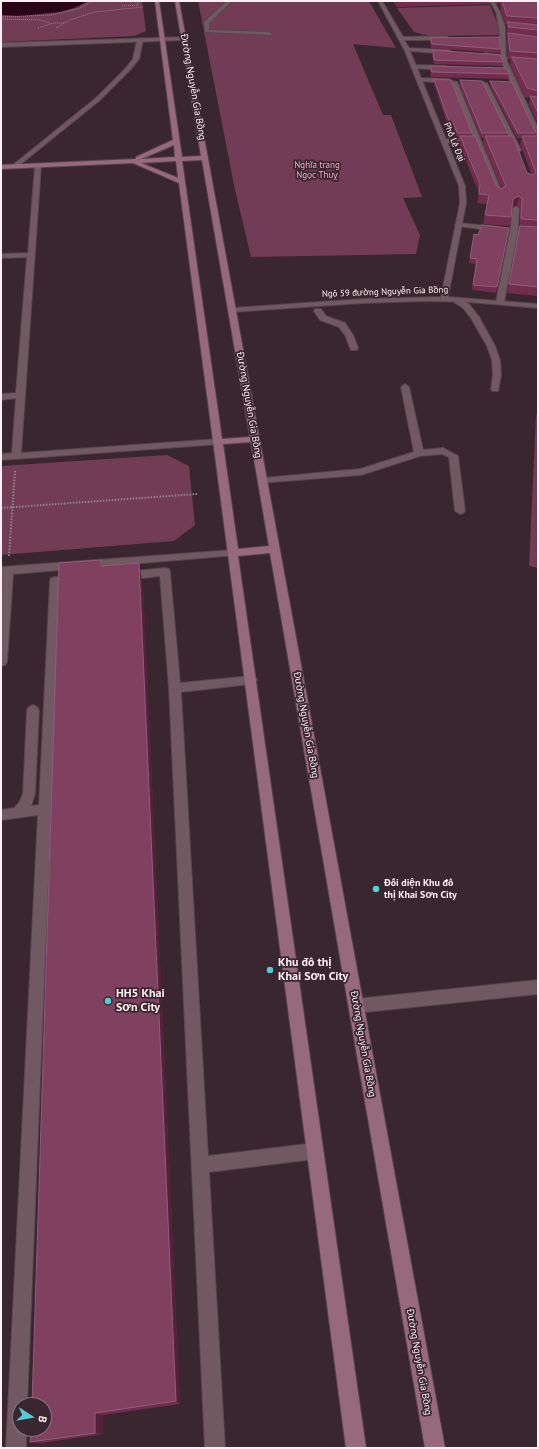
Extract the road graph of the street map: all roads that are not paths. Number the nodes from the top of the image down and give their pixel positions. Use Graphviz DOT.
graph roads {
  1 [pos="157,1"];
  2 [pos="177,1"];
  3 [pos="230,1"];
  4 [pos="380,1"];
  5 [pos="492,1"];
  6 [pos="502,27"];
  7 [pos="509,28"];
  8 [pos="269,34"];
  9 [pos="184,38"];
  10 [pos="402,38"];
  11 [pos="449,38"];
  12 [pos="496,38"];
  13 [pos="506,38"];
  14 [pos="163,39"];
  15 [pos="140,40"];
  16 [pos="1,46"];
  17 [pos="407,48"];
  18 [pos="452,52"];
  19 [pos="482,55"];
  20 [pos="504,59"];
  21 [pos="512,62"];
  22 [pos="414,67"];
  23 [pos="454,68"];
  24 [pos="501,70"];
  25 [pos="509,70"];
  26 [pos="420,80"];
  27 [pos="454,82"];
  28 [pos="462,82"];
  29 [pos="477,83"];
  30 [pos="484,83"];
  31 [pos="492,83"];
  32 [pos="507,83"];
  33 [pos="514,83"];
  34 [pos="521,99"];
  35 [pos="532,101"];
  36 [pos="538,135"];
  37 [pos="177,141"];
  38 [pos="444,141"];
  39 [pos="482,141"];
  40 [pos="507,141"];
  41 [pos="514,141"];
  42 [pos="522,141"];
  43 [pos="520,155"];
  44 [pos="205,158"];
  45 [pos="179,159"];
  46 [pos="131,161"];
  47 [pos="15,166"];
  48 [pos="38,166"];
  49 [pos="1,167"];
  50 [pos="182,182"];
  51 [pos="500,195"];
  52 [pos="516,208"];
  53 [pos="459,225"];
  54 [pos="518,231"];
  55 [pos="31,255"];
  56 [pos="1,256"];
  57 [pos="444,299"];
  58 [pos="457,300"];
  59 [pos="500,302"];
  60 [pos="538,306"];
  61 [pos="232,310"];
  62 [pos="318,311"];
  63 [pos="354,348"];
  64 [pos="405,387"];
  65 [pos="495,389"];
  66 [pos="21,395"];
  67 [pos="1,397"];
  68 [pos="255,439"];
  69 [pos="218,442"];
  70 [pos="419,453"];
  71 [pos="16,456"];
  72 [pos="1,457"];
  73 [pos="263,481"];
  74 [pos="460,510"];
  75 [pos="275,549"];
  76 [pos="233,553"];
  77 [pos="4,571"];
  78 [pos="110,577"];
  79 [pos="87,579"];
  80 [pos="1,662"];
  81 [pos="251,680"];
  82 [pos="176,688"];
  83 [pos="33,710"];
  84 [pos="45,809"];
  85 [pos="18,813"];
  86 [pos="1,815"];
  87 [pos="538,987"];
  88 [pos="356,1006"];
  89 [pos="315,1151"];
  90 [pos="201,1165"];
  91 [pos="16,1448"];
  92 [pos="215,1448"];
  93 [pos="356,1448"];
  94 [pos="435,1448"];
  1 -- 14 [label="main road"];
  2 -- 9 [label="main road, Đường Nguyễn Gia Bồng"];
  3 -- 8 [label="street"];
  4 -- 10 [label="street, Phố Lê Đại"];
  5 -- 6 [label="street"];
  6 -- 7 [label="street"];
  6 -- 13 [label="street"];
  9 -- 14 [label="street"];
  9 -- 44 [label="main road, Đường Nguyễn Gia Bồng"];
  10 -- 11 [label="street"];
  10 -- 17 [label="street, Phố Lê Đại"];
  12 -- 13 [label="street"];
  13 -- 20 [label="street"];
  14 -- 15 [label="street"];
  14 -- 37 [label="main road"];
  15 -- 16 [label="street"];
  15 -- 47 [label="street"];
  17 -- 18 [label="street"];
  17 -- 22 [label="street, Phố Lê Đại"];
  19 -- 20 [label="street"];
  20 -- 21 [label="street"];
  20 -- 25 [label="street"];
  22 -- 23 [label="street"];
  22 -- 26 [label="street, Phố Lê Đại"];
  24 -- 25 [label="street"];
  25 -- 33 [label="street"];
  26 -- 27 [label="street"];
  26 -- 38 [label="street, Phố Lê Đại"];
  27 -- 28 [label="street"];
  27 -- 39 [label="street"];
  29 -- 30 [label="street"];
  30 -- 31 [label="street"];
  30 -- 41 [label="street"];
  32 -- 33 [label="street"];
  33 -- 34 [label="street"];
  34 -- 35 [label="street"];
  34 -- 36 [label="street"];
  37 -- 45 [label="main road"];
  37 -- 46 [label="main road"];
  38 -- 39 [label="street"];
  38 -- 53 [label="street, Phố Lê Đại"];
  39 -- 51 [label="street"];
  40 -- 41 [label="street"];
  41 -- 42 [label="street"];
  41 -- 43 [label="street"];
  44 -- 45 [label="main road"];
  44 -- 61 [label="main road, Đường Nguyễn Gia Bồng"];
  45 -- 46 [label="main road"];
  45 -- 50 [label="main road"];
  46 -- 48 [label="main road"];
  46 -- 50 [label="main road"];
  47 -- 48 [label="main road"];
  47 -- 49 [label="main road"];
  48 -- 55 [label="street"];
  50 -- 69 [label="main road"];
  52 -- 54 [label="street"];
  53 -- 54 [label="street"];
  53 -- 57 [label="street, Phố Lê Đại"];
  54 -- 59 [label="street"];
  55 -- 56 [label="street"];
  55 -- 66 [label="street"];
  57 -- 58 [label="street, Ngõ 59 đường Nguyễn Gia Bồng"];
  57 -- 61 [label="street, Ngõ 59 đường Nguyễn Gia Bồng"];
  58 -- 59 [label="street, Ngõ 59 đường Nguyễn Gia Bồng"];
  58 -- 65 [label="street"];
  59 -- 60 [label="street, Ngõ 59 đường Nguyễn Gia Bồng"];
  61 -- 68 [label="main road, Đường Nguyễn Gia Bồng"];
  62 -- 63 [label="street"];
  64 -- 70 [label="street"];
  66 -- 67 [label="street"];
  66 -- 71 [label="street"];
  68 -- 69 [label="main road"];
  68 -- 73 [label="main road, Đường Nguyễn Gia Bồng"];
  69 -- 71 [label="street"];
  69 -- 76 [label="main road"];
  70 -- 73 [label="street"];
  70 -- 74 [label="street"];
  71 -- 72 [label="street"];
  73 -- 75 [label="main road, Đường Nguyễn Gia Bồng"];
  75 -- 76 [label="main road"];
  75 -- 88 [label="main road, Đường Nguyễn Gia Bồng"];
  76 -- 77 [label="street"];
  76 -- 81 [label="main road"];
  77 -- 80 [label="street"];
  78 -- 82 [label="street"];
  79 -- 84 [label="street"];
  81 -- 82 [label="street"];
  81 -- 89 [label="main road"];
  82 -- 90 [label="street"];
  83 -- 85 [label="street"];
  84 -- 85 [label="street"];
  84 -- 91 [label="street"];
  85 -- 86 [label="street"];
  87 -- 88 [label="street"];
  88 -- 94 [label="main road, Đường Nguyễn Gia Bồng"];
  89 -- 90 [label="street"];
  89 -- 93 [label="main road"];
  90 -- 92 [label="street"];
}
